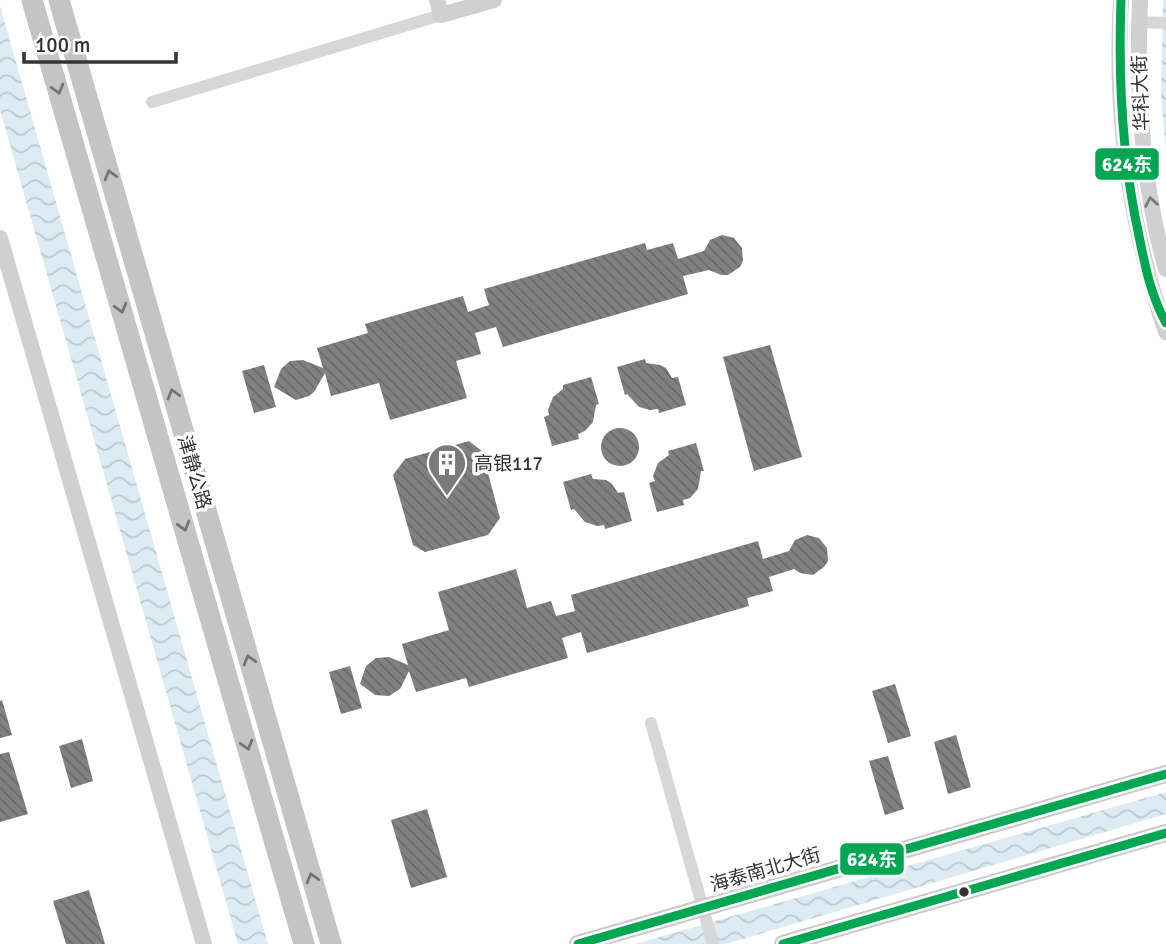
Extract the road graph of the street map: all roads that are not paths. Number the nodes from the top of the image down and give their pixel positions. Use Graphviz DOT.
graph roads {
  1 [pos="32,0"];
  2 [pos="59,0"];
  3 [pos="494,0"];
  4 [pos="1121,0"];
  5 [pos="1140,0"];
  6 [pos="439,8"];
  7 [pos="1139,22"];
  8 [pos="1162,23"];
  9 [pos="152,102"];
  10 [pos="0,238"];
  11 [pos="1166,268"];
  12 [pos="1162,316"];
  13 [pos="1166,332"];
  14 [pos="651,723"];
  15 [pos="1166,774"];
  16 [pos="1166,833"];
  17 [pos="704,913"];
  18 [pos="204,944"];
  19 [pos="304,944"];
  20 [pos="331,944"];
  21 [pos="578,944"];
  22 [pos="713,944"];
  23 [pos="783,944"];
  1 -- 19 [label="highway, 津静公路, one-way"];
  20 -- 2 [label="highway, 津静公路, one-way"];
  3 -- 6 [label="main road"];
  4 -- 12 [label="main road, 华科大街"];
  5 -- 7 [label="main road, 华科大街"];
  6 -- 9 [label="street"];
  7 -- 8 [label="street"];
  11 -- 7 [label="main road, 华科大街, one-way"];
  10 -- 18 [label="main road"];
  12 -- 13 [label="main road, 华科大街"];
  14 -- 17 [label="street"];
  15 -- 17 [label="main road, 海泰南北大街"];
  16 -- 23 [label="main road"];
  17 -- 21 [label="main road, 海泰南北大街"];
  17 -- 22 [label="street"];
}
